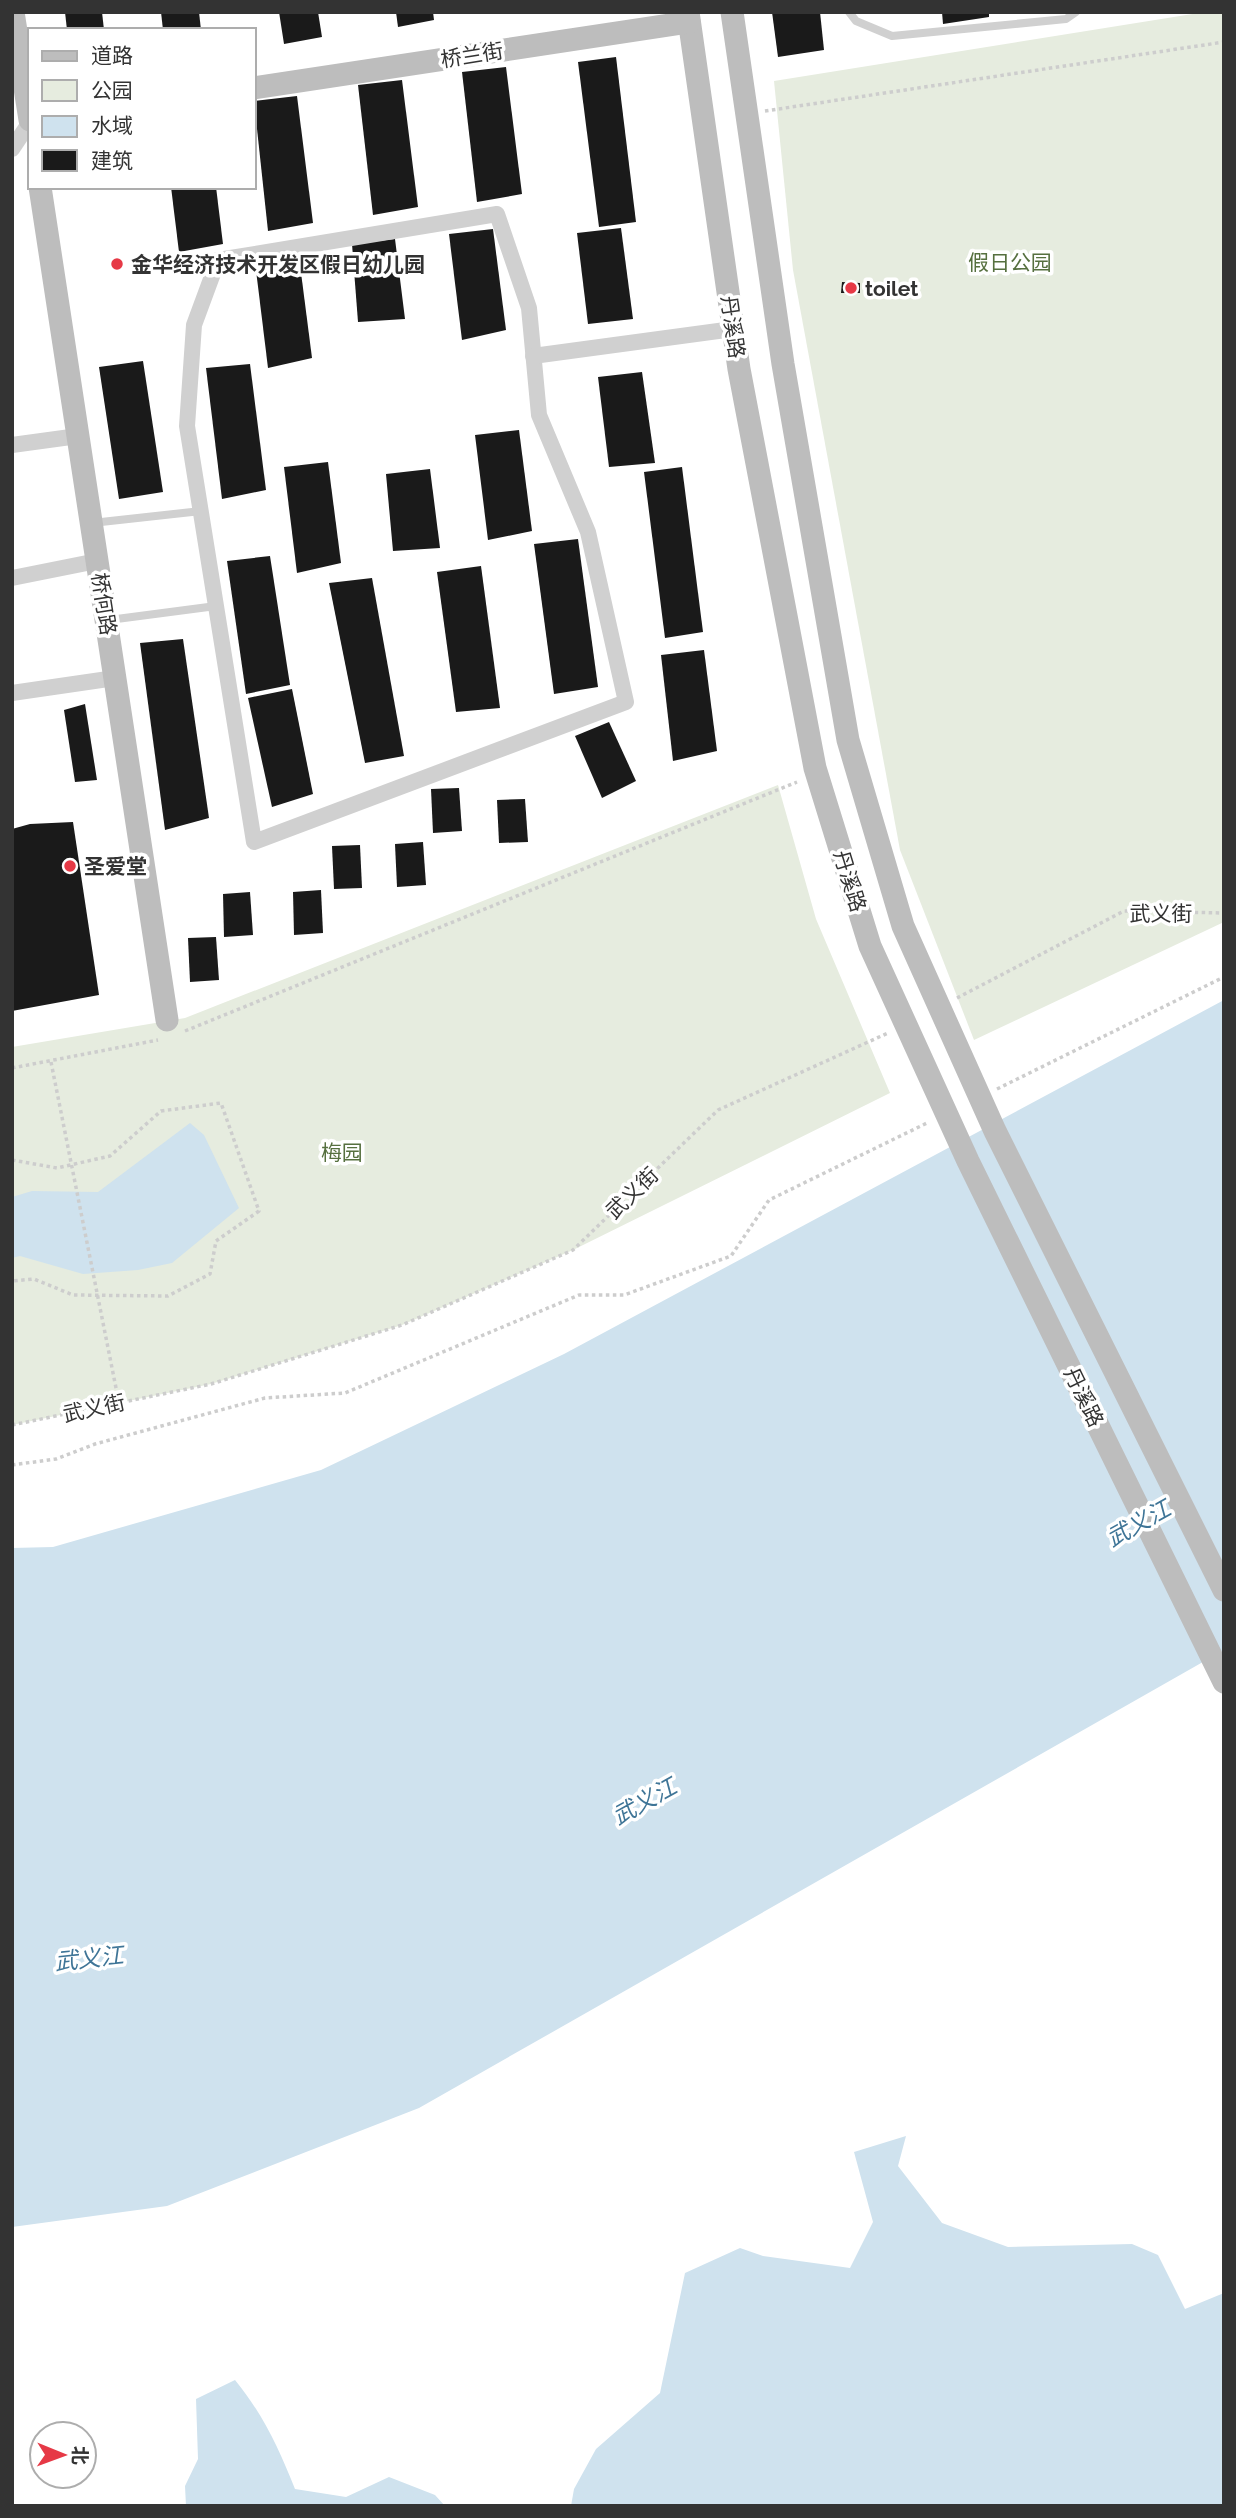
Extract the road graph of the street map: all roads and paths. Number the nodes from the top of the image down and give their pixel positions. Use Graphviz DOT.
graph roads {
  1 [pos="13,12"];
  2 [pos="732,12"];
  3 [pos="849,12"];
  4 [pos="1076,12"];
  5 [pos="689,17"];
  6 [pos="1224,42"];
  7 [pos="256,88"];
  8 [pos="28,108"];
  9 [pos="747,114"];
  10 [pos="28,124"];
  11 [pos="12,149"];
  12 [pos="40,189"];
  13 [pos="733,329"];
  14 [pos="533,356"];
  15 [pos="78,436"];
  16 [pos="12,445"];
  17 [pos="201,511"];
  18 [pos="91,523"];
  19 [pos="97,561"];
  20 [pos="12,578"];
  21 [pos="216,606"];
  22 [pos="106,621"];
  23 [pos="115,678"];
  24 [pos="12,693"];
  25 [pos="808,777"];
  26 [pos="1224,913"];
  27 [pos="1224,977"];
  28 [pos="957,998"];
  29 [pos="897,1029"];
  30 [pos="172,1031"];
  31 [pos="51,1062"];
  32 [pos="12,1069"];
  33 [pos="995,1090"];
  34 [pos="932,1120"];
  35 [pos="12,1160"];
  36 [pos="71,1164"];
  37 [pos="12,1281"];
  38 [pos="97,1295"];
  39 [pos="119,1403"];
  40 [pos="12,1425"];
  41 [pos="12,1465"];
  42 [pos="1224,1590"];
  43 [pos="1224,1682"];
  1 -- 8 [label="main road"];
  2 -- 9 [label="main road, 丹溪路"];
  3 -- 4 [label="lane"];
  5 -- 7 [label="main road, 桥兰街"];
  5 -- 13 [label="main road, 丹溪路"];
  6 -- 9 [label="path"];
  9 -- 42 [label="main road, 丹溪路"];
  10 -- 11 [label="street"];
  12 -- 15 [label="main road, 桥何路"];
  13 -- 14 [label="street"];
  13 -- 43 [label="main road, 丹溪路"];
  14 -- 17 [label="street"];
  14 -- 21 [label="street"];
  15 -- 16 [label="street"];
  15 -- 18 [label="main road, 桥何路"];
  17 -- 18 [label="lane"];
  17 -- 21 [label="street"];
  18 -- 19 [label="main road, 桥何路"];
  19 -- 20 [label="street"];
  19 -- 22 [label="main road, 桥何路"];
  21 -- 22 [label="lane"];
  22 -- 23 [label="main road, 桥何路"];
  23 -- 24 [label="street"];
  23 -- 30 [label="main road, 桥何路"];
  25 -- 30 [label="path"];
  26 -- 28 [label="path, 武义街"];
  27 -- 33 [label="path"];
  29 -- 39 [label="path, 武义街"];
  30 -- 31 [label="path"];
  31 -- 32 [label="path"];
  31 -- 36 [label="path"];
  34 -- 41 [label="path"];
  35 -- 36 [label="path"];
  36 -- 38 [label="path"];
  36 -- 38 [label="path"];
  37 -- 38 [label="path"];
  38 -- 39 [label="path"];
  39 -- 40 [label="path, 武义街"];
}
